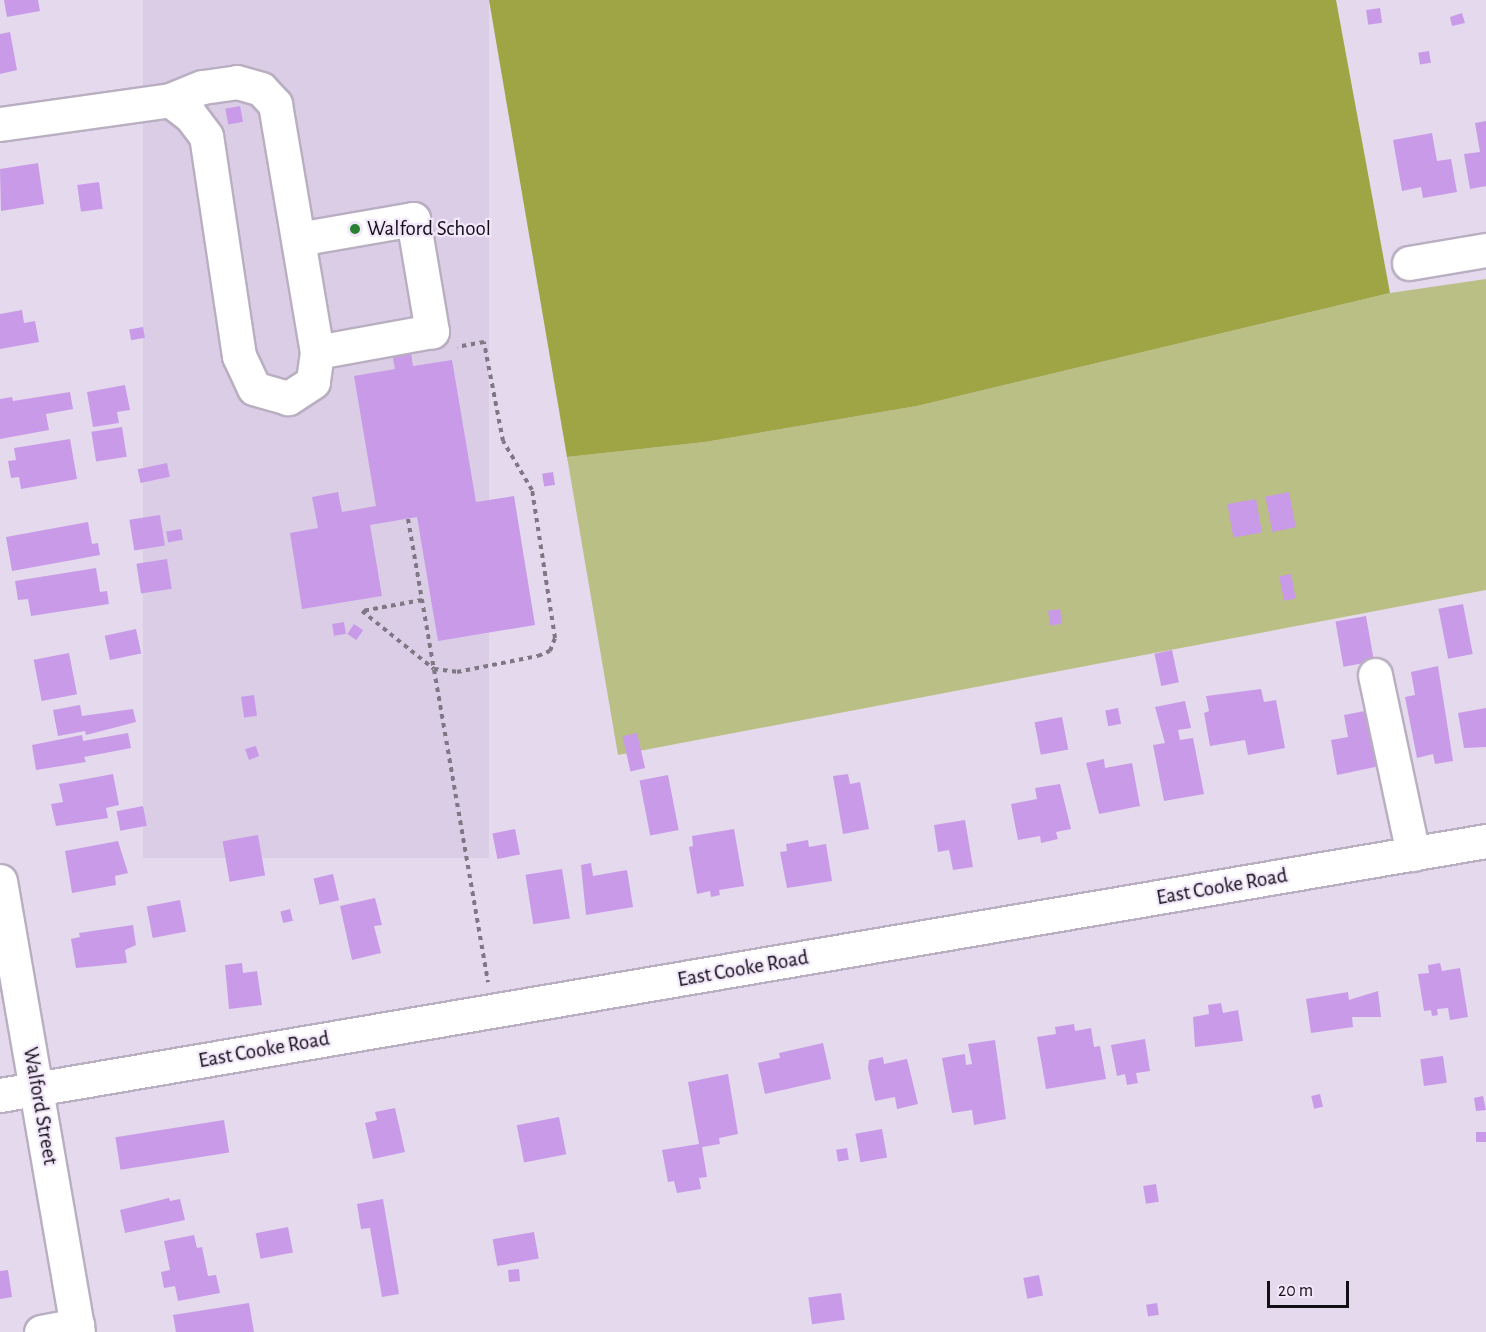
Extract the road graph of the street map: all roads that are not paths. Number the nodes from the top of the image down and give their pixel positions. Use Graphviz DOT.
graph roads {
  1 [pos="170,100"];
  2 [pos="0,123"];
  3 [pos="298,239"];
  4 [pos="1486,250"];
  5 [pos="1409,263"];
  6 [pos="317,351"];
  7 [pos="1375,675"];
  8 [pos="1486,841"];
  9 [pos="1413,854"];
  10 [pos="0,880"];
  11 [pos="37,1088"];
  12 [pos="0,1095"];
  13 [pos="77,1329"];
  14 [pos="41,1332"];
  1 -- 2 [label="street"];
  1 -- 3 [label="street"];
  1 -- 6 [label="street"];
  3 -- 6 [label="street"];
  3 -- 6 [label="street"];
  4 -- 5 [label="street"];
  7 -- 9 [label="street"];
  8 -- 9 [label="street, East Cooke Road"];
  9 -- 11 [label="street, East Cooke Road"];
  10 -- 11 [label="street, Walford Street"];
  11 -- 12 [label="street, East Cooke Road"];
  11 -- 13 [label="street, Walford Street"];
  13 -- 14 [label="street"];
}
